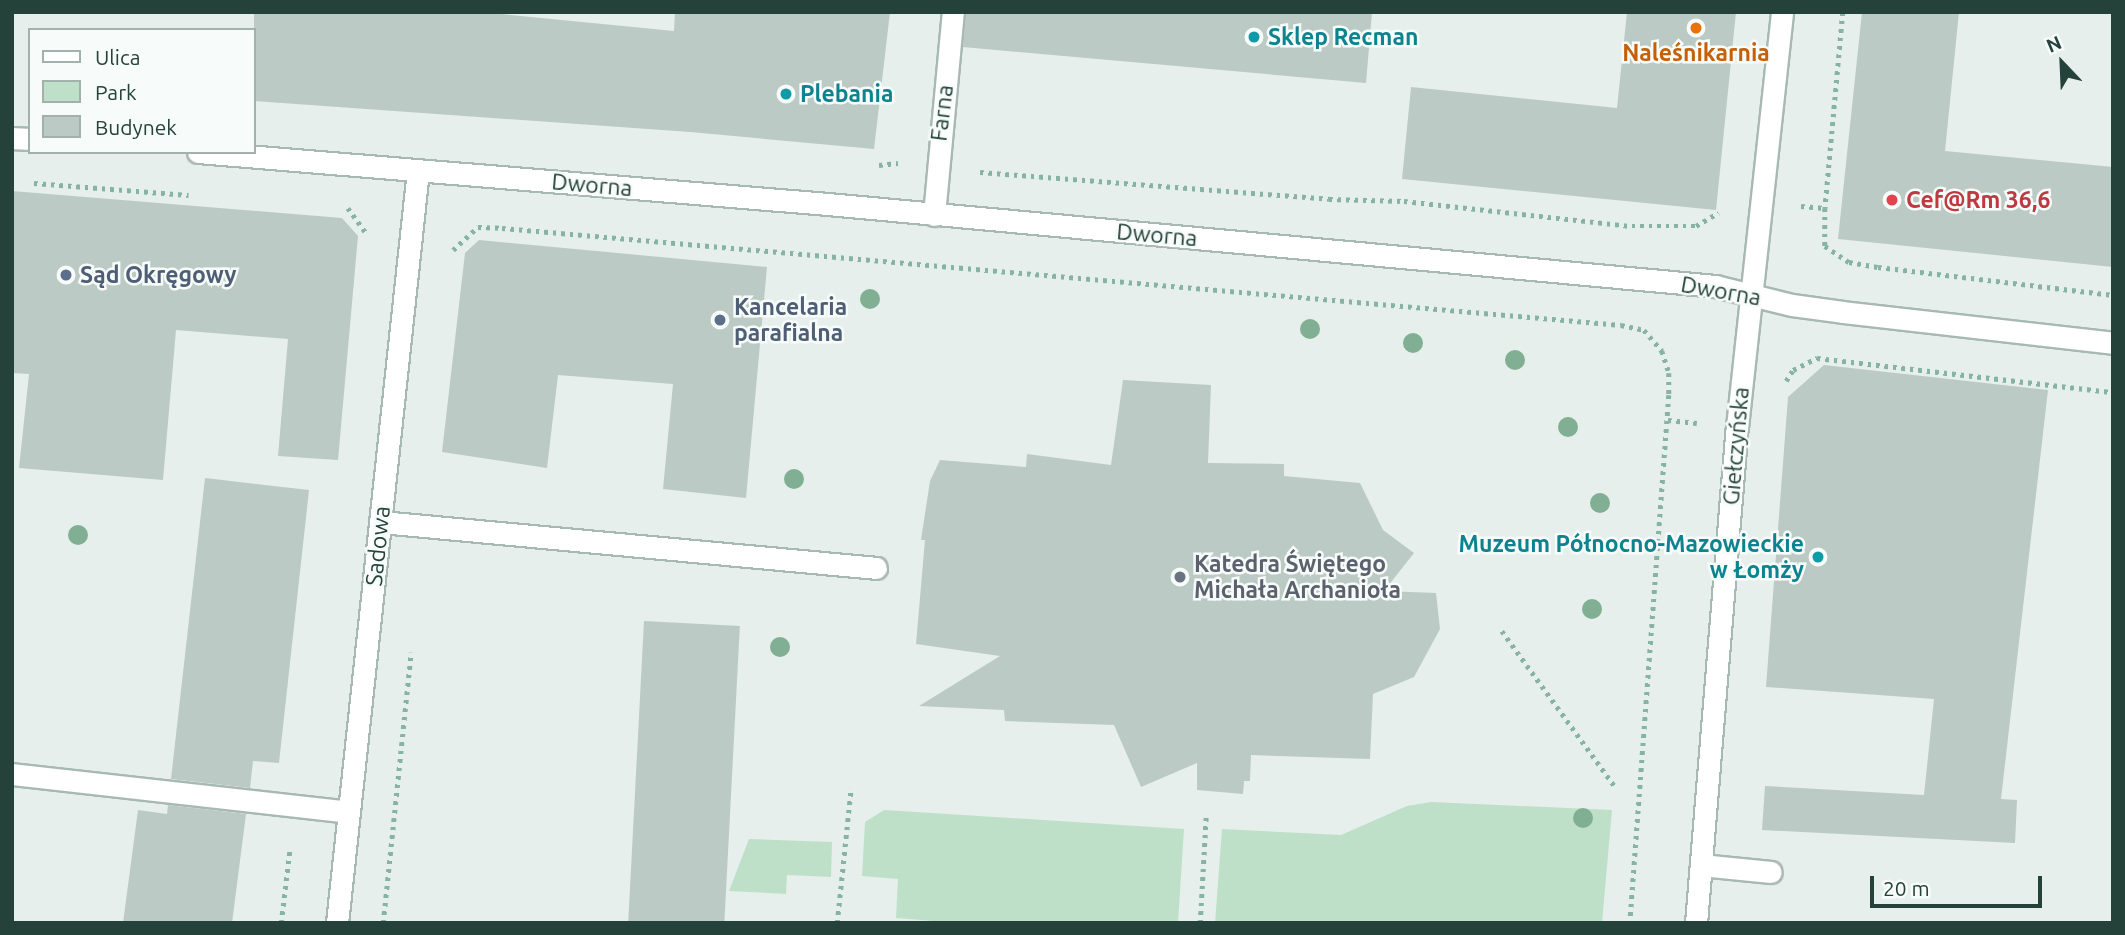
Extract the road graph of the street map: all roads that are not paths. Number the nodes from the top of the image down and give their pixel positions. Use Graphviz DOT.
graph roads {
  1 [pos="953,12"];
  2 [pos="1783,12"];
  3 [pos="222,154"];
  4 [pos="418,170"];
  5 [pos="934,215"];
  6 [pos="1752,296"];
  7 [pos="2113,343"];
  8 [pos="381,522"];
  9 [pos="876,568"];
  10 [pos="12,774"];
  11 [pos="349,812"];
  12 [pos="1701,865"];
  13 [pos="1771,872"];
  14 [pos="337,923"];
  15 [pos="1696,923"];
  1 -- 5 [label="street, Farna"];
  2 -- 6 [label="street, Giełczyńska"];
  3 -- 4 [label="street, Dworna"];
  4 -- 5 [label="street, Dworna"];
  4 -- 8 [label="street, Sadowa"];
  5 -- 6 [label="street, Dworna"];
  6 -- 7 [label="street, Dworna"];
  6 -- 12 [label="street, Giełczyńska"];
  8 -- 9 [label="street"];
  8 -- 11 [label="street, Sadowa"];
  10 -- 11 [label="street"];
  11 -- 14 [label="street, Sadowa"];
  12 -- 13 [label="street"];
  12 -- 15 [label="street, Giełczyńska"];
}
